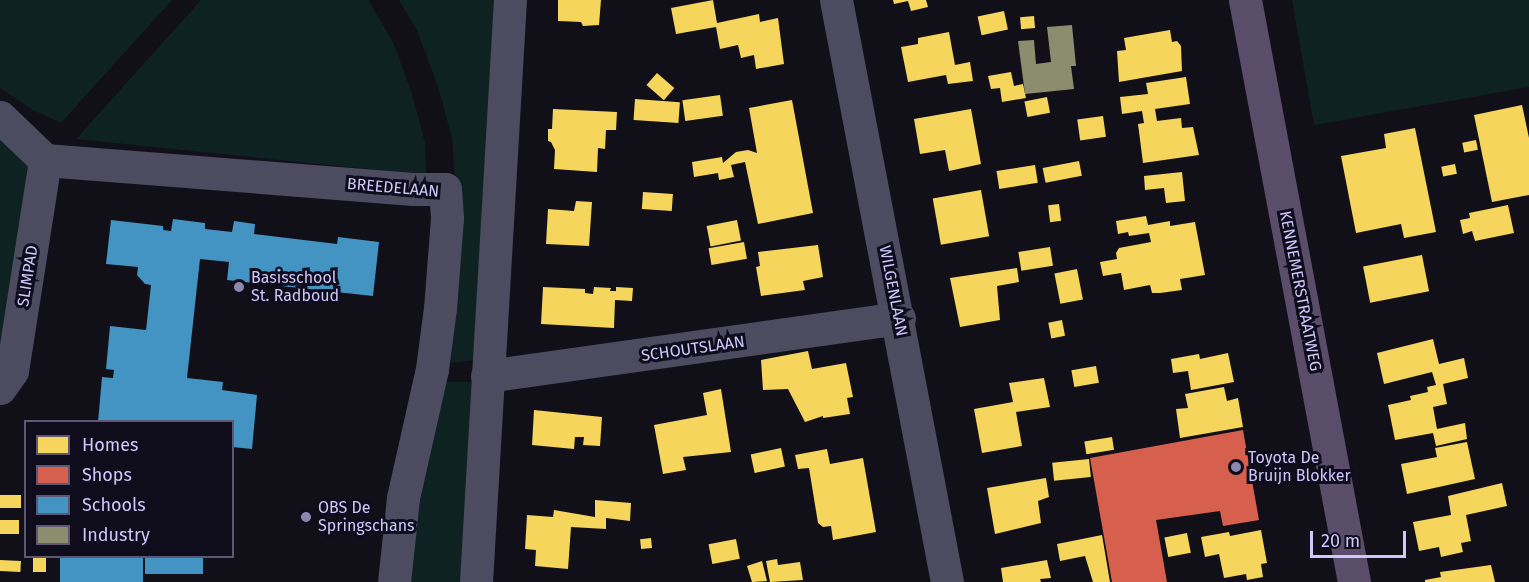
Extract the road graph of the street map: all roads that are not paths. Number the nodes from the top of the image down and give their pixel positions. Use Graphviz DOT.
graph roads {
  1 [pos="510,0"];
  2 [pos="836,0"];
  3 [pos="1245,0"];
  4 [pos="0,117"];
  5 [pos="45,160"];
  6 [pos="898,318"];
  7 [pos="487,376"];
  8 [pos="0,388"];
  9 [pos="394,582"];
  10 [pos="476,582"];
  11 [pos="947,582"];
  12 [pos="1354,582"];
  1 -- 7 [label="street"];
  2 -- 6 [label="street, WILGENLAAN"];
  3 -- 12 [label="main road, KENNEMERSTRAATWEG"];
  4 -- 5 [label="street"];
  5 -- 8 [label="street, SLIMPAD"];
  5 -- 9 [label="street, BREEDELAAN"];
  6 -- 7 [label="street, SCHOUTSLAAN"];
  6 -- 11 [label="street, WILGENLAAN"];
  7 -- 10 [label="street"];
}
